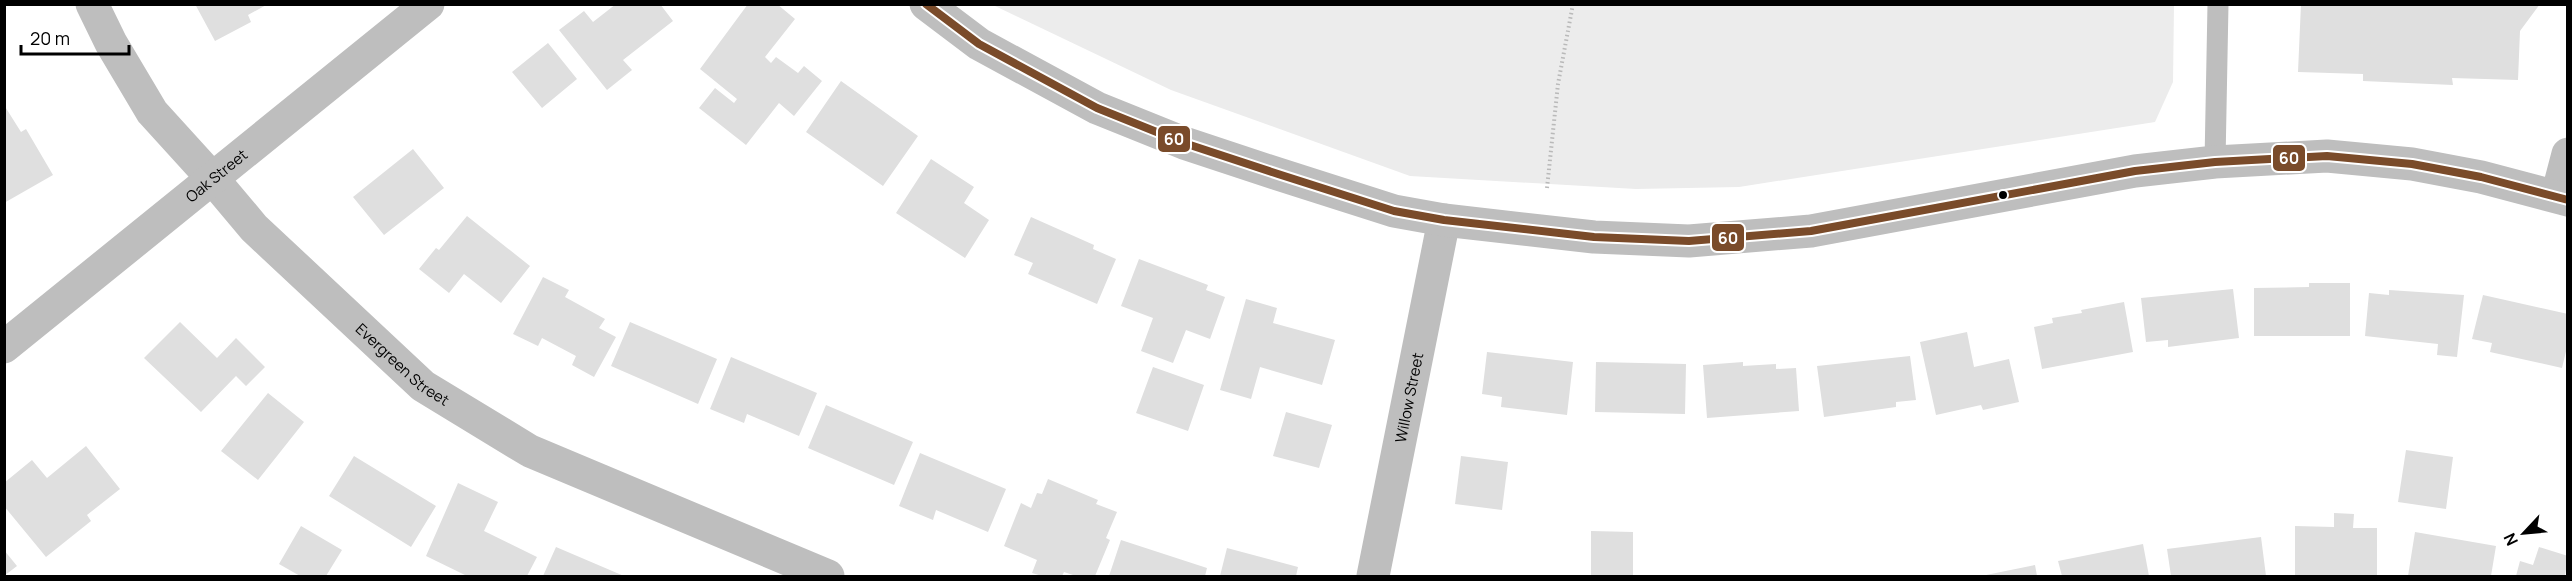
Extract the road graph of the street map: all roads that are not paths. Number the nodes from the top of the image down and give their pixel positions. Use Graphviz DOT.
graph roads {
  1 [pos="92,4"];
  2 [pos="428,4"];
  3 [pos="926,4"];
  4 [pos="2218,4"];
  5 [pos="2568,154"];
  6 [pos="2215,162"];
  7 [pos="212,178"];
  8 [pos="2562,198"];
  9 [pos="1444,220"];
  10 [pos="4,347"];
  11 [pos="828,576"];
  12 [pos="1373,576"];
  1 -- 7 [label="street, Evergreen Street"];
  2 -- 7 [label="street, Oak Street"];
  3 -- 9 [label="street"];
  4 -- 6 [label="lane"];
  5 -- 8 [label="street"];
  6 -- 8 [label="street"];
  6 -- 9 [label="street"];
  7 -- 10 [label="street, Oak Street"];
  7 -- 11 [label="street, Evergreen Street"];
  9 -- 12 [label="street, Willow Street"];
}
